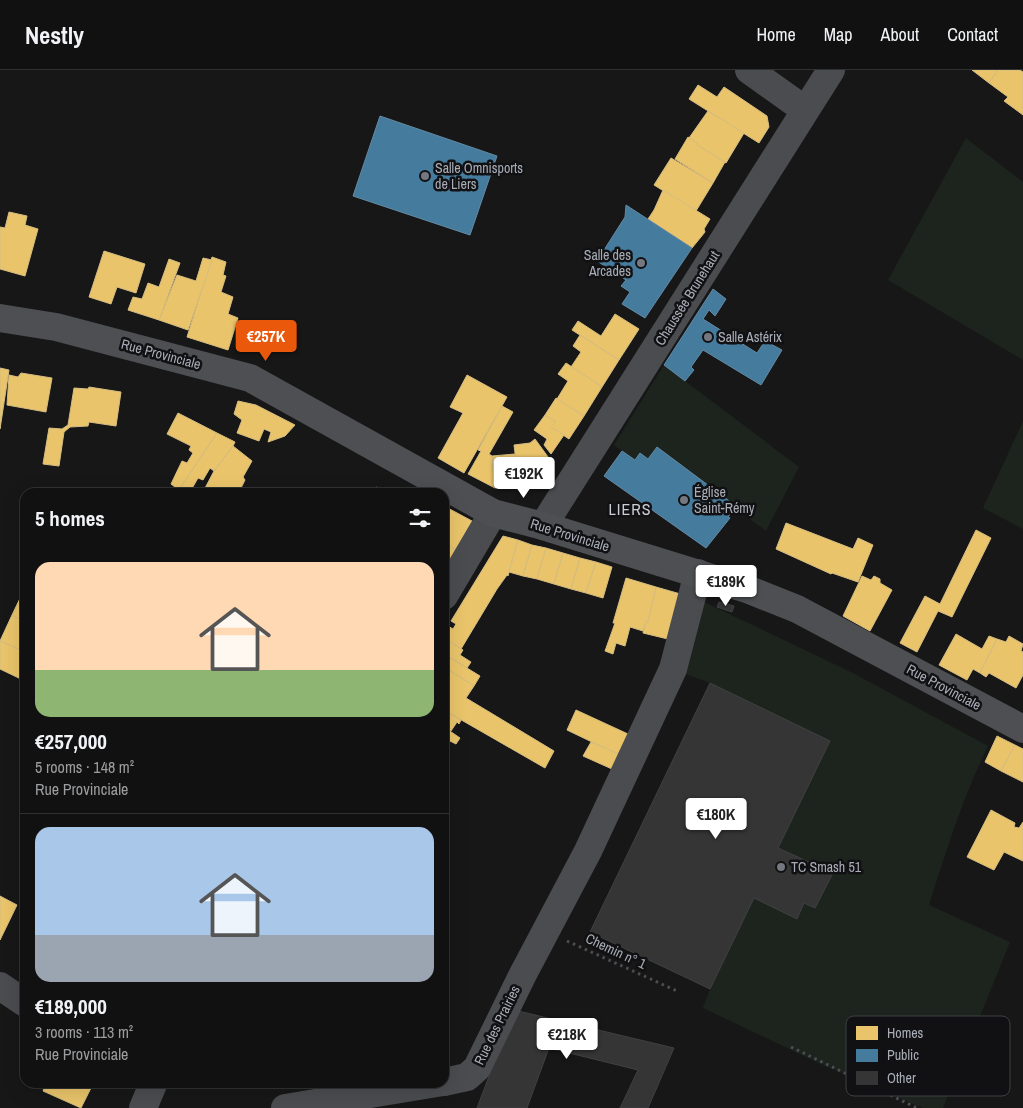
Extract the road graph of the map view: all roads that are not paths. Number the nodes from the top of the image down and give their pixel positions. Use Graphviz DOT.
graph roads {
  1 [pos="749,70"];
  2 [pos="831,70"];
  3 [pos="805,110"];
  4 [pos="0,318"];
  5 [pos="493,512"];
  6 [pos="543,526"];
  7 [pos="698,574"];
  8 [pos="449,587"];
  9 [pos="1023,729"];
  10 [pos="0,986"];
  11 [pos="20,1000"];
  12 [pos="449,1081"];
  13 [pos="151,1088"];
  14 [pos="407,1088"];
  15 [pos="143,1108"];
  16 [pos="285,1108"];
  1 -- 3 [label="street"];
  2 -- 3 [label="street, Chaussée Brunehaut"];
  3 -- 6 [label="street, Chaussée Brunehaut"];
  4 -- 5 [label="main road, Rue Provinciale"];
  5 -- 6 [label="main road, Rue Provinciale"];
  5 -- 8 [label="street"];
  6 -- 7 [label="main road, Rue Provinciale"];
  7 -- 9 [label="main road, Rue Provinciale"];
  7 -- 12 [label="street, Rue des Prairies"];
  10 -- 11 [label="street"];
  13 -- 15 [label="street"];
  14 -- 16 [label="street, Rue des Prairies"];
}
